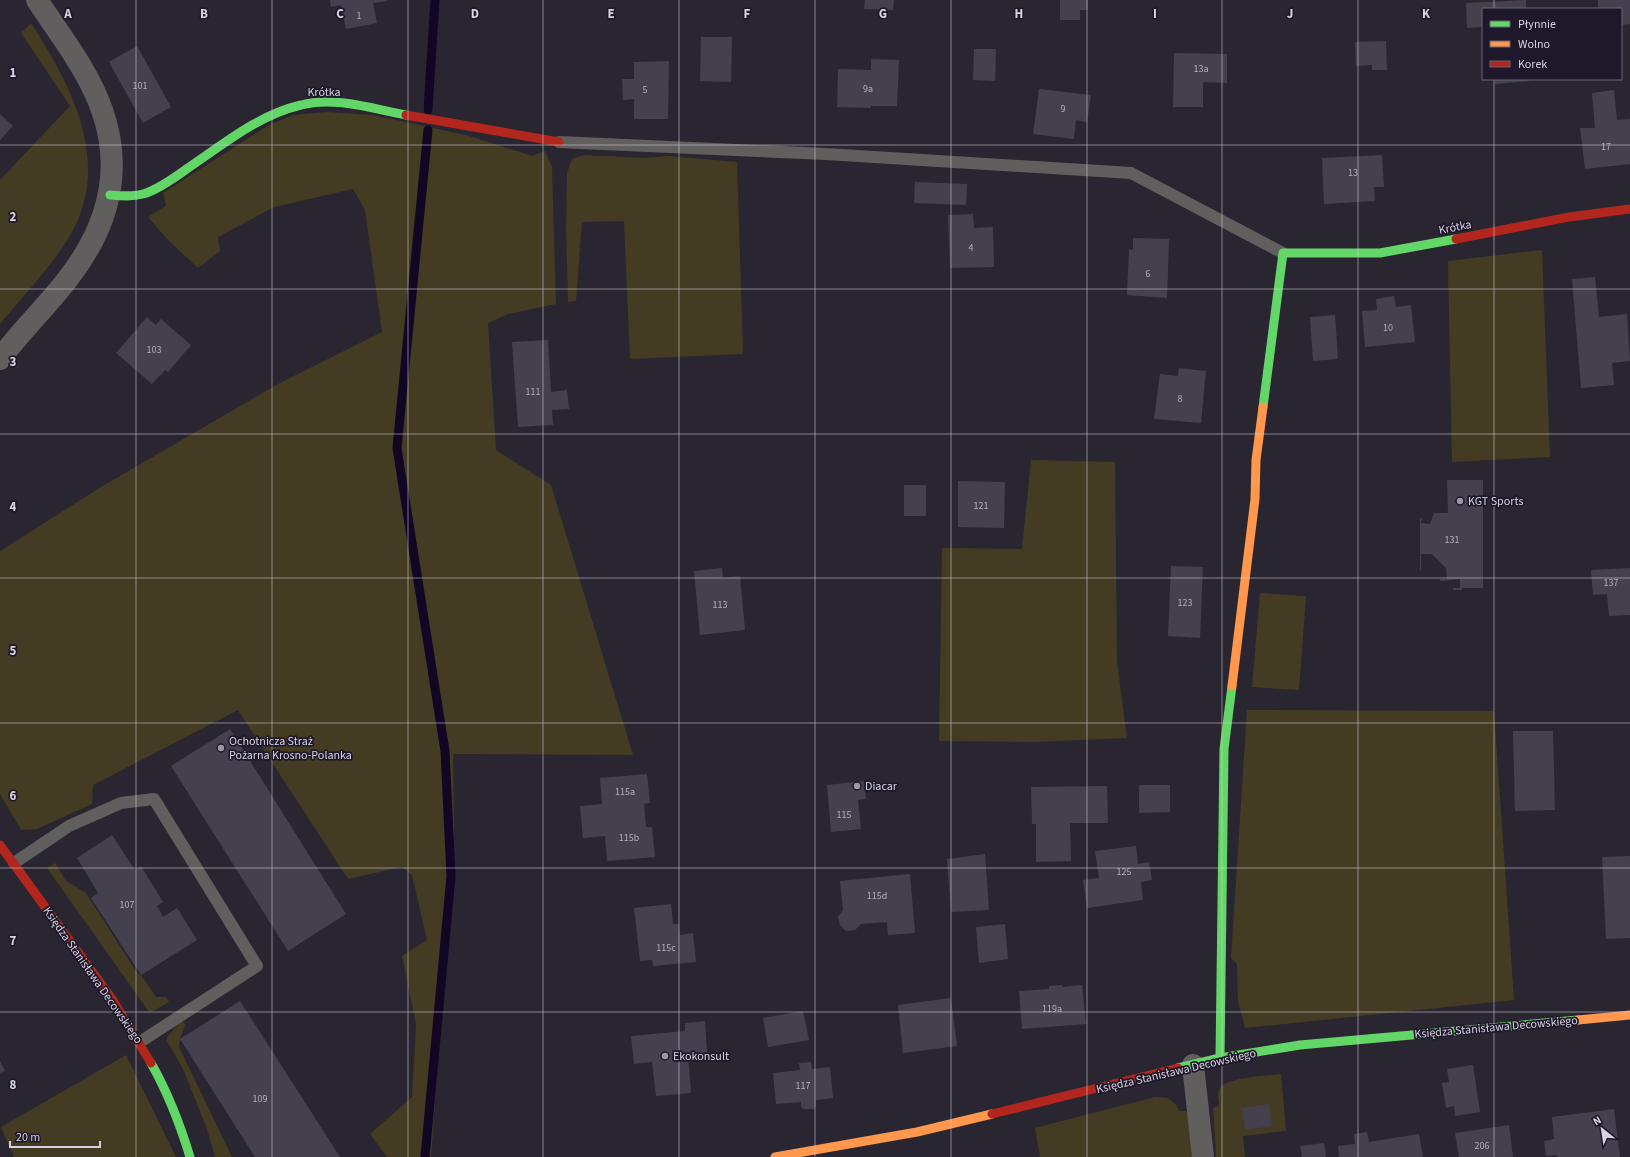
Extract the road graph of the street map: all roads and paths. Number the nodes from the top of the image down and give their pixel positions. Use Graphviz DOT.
graph roads {
  1 [pos="37,0"];
  2 [pos="559,142"];
  3 [pos="110,195"];
  4 [pos="1630,209"];
  5 [pos="1283,253"];
  6 [pos="0,359"];
  7 [pos="0,845"];
  8 [pos="14,863"];
  9 [pos="1630,1015"];
  10 [pos="140,1042"];
  11 [pos="1220,1058"];
  12 [pos="1193,1065"];
  13 [pos="190,1157"];
  14 [pos="775,1157"];
  15 [pos="1203,1157"];
  1 -- 3 [label="street"];
  2 -- 3 [label="street, Krótka"];
  2 -- 5 [label="lane"];
  3 -- 6 [label="street"];
  4 -- 5 [label="street, Krótka"];
  5 -- 11 [label="street"];
  7 -- 8 [label="street, Księdza Stanisława Decowskiego"];
  8 -- 10 [label="street, Księdza Stanisława Decowskiego"];
  8 -- 10 [label="lane"];
  9 -- 11 [label="street, Księdza Stanisława Decowskiego"];
  10 -- 13 [label="street, Księdza Stanisława Decowskiego"];
  11 -- 12 [label="street, Księdza Stanisława Decowskiego"];
  12 -- 14 [label="street, Księdza Stanisława Decowskiego"];
  12 -- 15 [label="street"];
}
